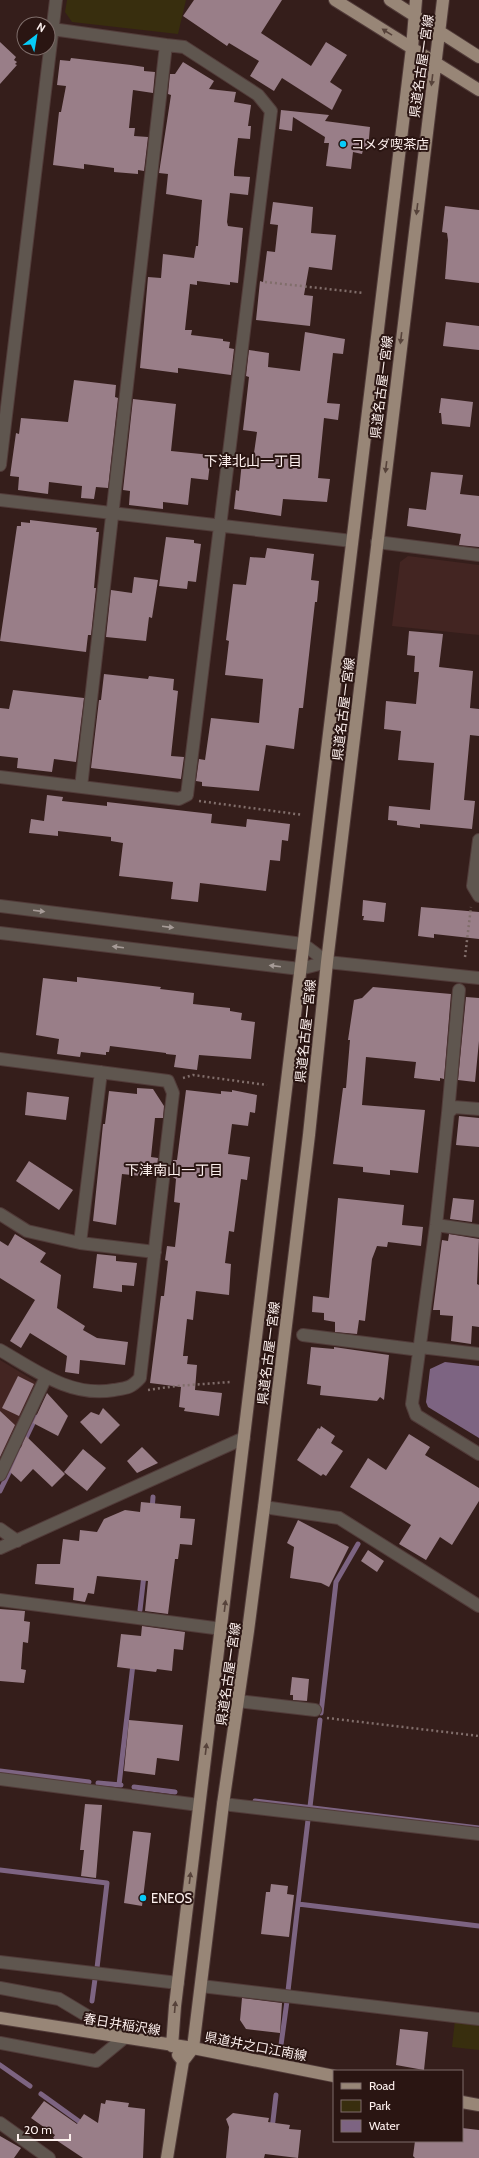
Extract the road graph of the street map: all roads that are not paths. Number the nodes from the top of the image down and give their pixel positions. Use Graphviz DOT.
graph roads {
  1 [pos="56,0"];
  2 [pos="335,0"];
  3 [pos="390,0"];
  4 [pos="416,0"];
  5 [pos="443,0"];
  6 [pos="414,15"];
  7 [pos="54,16"];
  8 [pos="56,30"];
  9 [pos="440,32"];
  10 [pos="166,45"];
  11 [pos="412,48"];
  12 [pos="49,56"];
  13 [pos="479,57"];
  14 [pos="434,61"];
  15 [pos="479,90"];
  16 [pos="0,465"];
  17 [pos="0,500"];
  18 [pos="112,513"];
  19 [pos="220,526"];
  20 [pos="352,541"];
  21 [pos="377,542"];
  22 [pos="479,555"];
  23 [pos="0,777"];
  24 [pos="81,787"];
  25 [pos="479,840"];
  26 [pos="476,891"];
  27 [pos="0,906"];
  28 [pos="0,933"];
  29 [pos="303,944"];
  30 [pos="327,962"];
  31 [pos="300,969"];
  32 [pos="479,978"];
  33 [pos="459,990"];
  34 [pos="0,1059"];
  35 [pos="101,1072"];
  36 [pos="479,1110"];
  37 [pos="448,1112"];
  38 [pos="0,1214"];
  39 [pos="436,1225"];
  40 [pos="479,1231"];
  41 [pos="80,1243"];
  42 [pos="155,1252"];
  43 [pos="303,1335"];
  44 [pos="420,1348"];
  45 [pos="0,1350"];
  46 [pos="479,1354"];
  47 [pos="46,1377"];
  48 [pos="244,1438"];
  49 [pos="479,1454"];
  50 [pos="0,1475"];
  51 [pos="264,1508"];
  52 [pos="0,1529"];
  53 [pos="17,1541"];
  54 [pos="0,1548"];
  55 [pos="0,1600"];
  56 [pos="479,1606"];
  57 [pos="222,1629"];
  58 [pos="238,1701"];
  59 [pos="315,1710"];
  60 [pos="0,1779"];
  61 [pos="223,1804"];
  62 [pos="199,1805"];
  63 [pos="479,1834"];
  64 [pos="0,1962"];
  65 [pos="178,1983"];
  66 [pos="201,1986"];
  67 [pos="0,1988"];
  68 [pos="0,2018"];
  69 [pos="479,2019"];
  70 [pos="124,2038"];
  71 [pos="0,2043"];
  72 [pos="172,2046"];
  73 [pos="193,2048"];
  74 [pos="183,2061"];
  75 [pos="333,2076"];
  76 [pos="463,2102"];
  77 [pos="479,2105"];
  78 [pos="0,2123"];
  79 [pos="49,2158"];
  80 [pos="167,2158"];
  1 -- 7 [label="street"];
  11 -- 2 [label="main road, one-way"];
  3 -- 6 [label="main road"];
  4 -- 6 [label="main road, 県道名古屋一宮線"];
  5 -- 9 [label="main road, 県道名古屋一宮線"];
  6 -- 9 [label="main road"];
  6 -- 11 [label="main road, 県道名古屋一宮線"];
  8 -- 10 [label="street"];
  9 -- 13 [label="main road"];
  9 -- 14 [label="main road, 県道名古屋一宮線"];
  10 -- 18 [label="street"];
  10 -- 19 [label="street"];
  11 -- 14 [label="main road"];
  11 -- 20 [label="main road, 県道名古屋一宮線"];
  12 -- 16 [label="street"];
  14 -- 15 [label="main road"];
  14 -- 21 [label="main road, 県道名古屋一宮線, one-way"];
  17 -- 18 [label="street"];
  18 -- 19 [label="street"];
  18 -- 24 [label="street"];
  19 -- 20 [label="street"];
  19 -- 24 [label="street"];
  20 -- 29 [label="main road, 県道名古屋一宮線"];
  21 -- 22 [label="street"];
  21 -- 30 [label="main road, 県道名古屋一宮線"];
  23 -- 24 [label="street"];
  25 -- 26 [label="street"];
  27 -- 29 [label="street, one-way"];
  31 -- 28 [label="street, one-way"];
  29 -- 30 [label="street"];
  29 -- 31 [label="main road, 県道名古屋一宮線"];
  30 -- 31 [label="street"];
  30 -- 32 [label="street"];
  30 -- 51 [label="main road, 県道名古屋一宮線"];
  31 -- 48 [label="main road, 県道名古屋一宮線"];
  33 -- 37 [label="street"];
  34 -- 35 [label="street"];
  35 -- 41 [label="street"];
  35 -- 42 [label="street"];
  36 -- 37 [label="street"];
  37 -- 39 [label="street"];
  38 -- 41 [label="street"];
  39 -- 40 [label="street"];
  39 -- 44 [label="street"];
  41 -- 42 [label="street"];
  42 -- 47 [label="street"];
  43 -- 44 [label="street"];
  44 -- 46 [label="street"];
  44 -- 49 [label="street"];
  45 -- 47 [label="street"];
  47 -- 50 [label="street"];
  48 -- 53 [label="street"];
  57 -- 48 [label="main road, 県道名古屋一宮線, one-way"];
  51 -- 56 [label="street"];
  51 -- 58 [label="main road, 県道名古屋一宮線"];
  52 -- 53 [label="street"];
  53 -- 54 [label="street"];
  55 -- 57 [label="street"];
  62 -- 57 [label="main road, 県道名古屋一宮線, one-way"];
  58 -- 59 [label="street"];
  58 -- 61 [label="main road, 県道名古屋一宮線"];
  60 -- 62 [label="street"];
  61 -- 63 [label="street"];
  61 -- 66 [label="main road, 県道名古屋一宮線"];
  65 -- 62 [label="main road, 県道名古屋一宮線, one-way"];
  64 -- 65 [label="street"];
  72 -- 65 [label="main road, 県道名古屋一宮線, one-way"];
  66 -- 69 [label="street"];
  66 -- 73 [label="main road, 県道名古屋一宮線"];
  67 -- 70 [label="street"];
  68 -- 70 [label="main road, 春日井稲沢線"];
  70 -- 71 [label="street"];
  70 -- 72 [label="main road, 春日井稲沢線"];
  72 -- 73 [label="main road, 県道井之口江南線"];
  72 -- 74 [label="main road, 春日井稲沢線"];
  73 -- 74 [label="main road"];
  73 -- 75 [label="main road, 県道井之口江南線"];
  74 -- 80 [label="main road"];
  76 -- 77 [label="main road"];
  78 -- 79 [label="street"];
}
